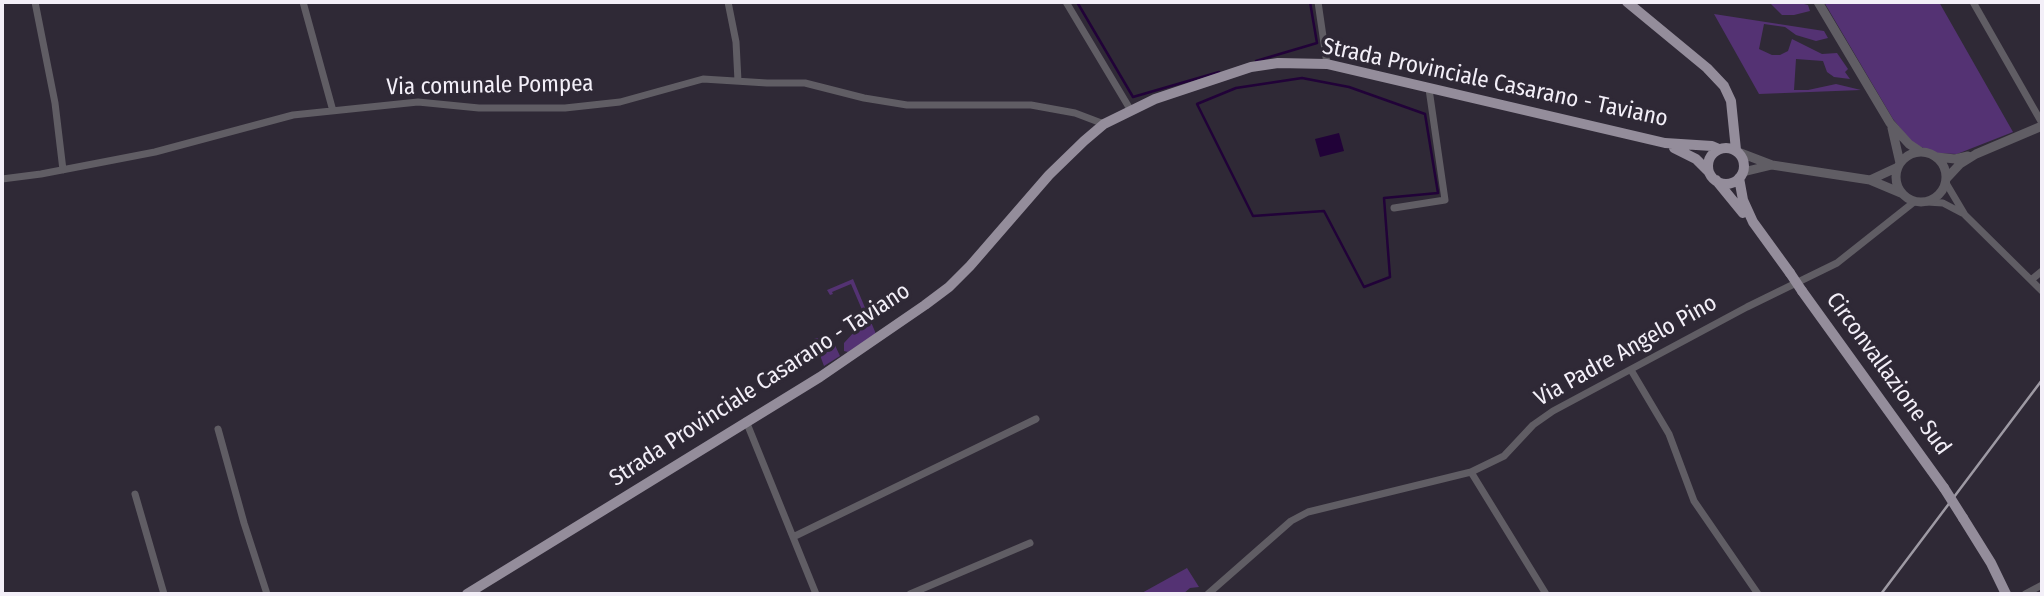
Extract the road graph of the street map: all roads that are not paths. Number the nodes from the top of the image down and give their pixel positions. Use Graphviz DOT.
graph roads {
  1 [pos="35,2"];
  2 [pos="303,2"];
  3 [pos="728,2"];
  4 [pos="1066,2"];
  5 [pos="1318,2"];
  6 [pos="1627,2"];
  7 [pos="1818,2"];
  8 [pos="1973,2"];
  9 [pos="1327,64"];
  10 [pos="738,81"];
  11 [pos="1429,89"];
  12 [pos="1130,109"];
  13 [pos="333,111"];
  14 [pos="1890,123"];
  15 [pos="1104,124"];
  16 [pos="2042,124"];
  17 [pos="1665,143"];
  18 [pos="1729,150"];
  19 [pos="1921,152"];
  20 [pos="1976,154"];
  21 [pos="1936,157"];
  22 [pos="1772,165"];
  23 [pos="1899,165"];
  24 [pos="63,170"];
  25 [pos="1741,175"];
  26 [pos="1713,177"];
  27 [pos="2,178"];
  28 [pos="1870,180"];
  29 [pos="1946,181"];
  30 [pos="1901,193"];
  31 [pos="1914,202"];
  32 [pos="1927,202"];
  33 [pos="1394,208"];
  34 [pos="1965,215"];
  35 [pos="1753,222"];
  36 [pos="2042,271"];
  37 [pos="2031,280"];
  38 [pos="2042,291"];
  39 [pos="1631,370"];
  40 [pos="1036,419"];
  41 [pos="746,421"];
  42 [pos="218,429"];
  43 [pos="1471,472"];
  44 [pos="135,494"];
  45 [pos="793,537"];
  46 [pos="1030,543"];
  47 [pos="2042,585"];
  48 [pos="2005,592"];
  49 [pos="164,594"];
  50 [pos="267,594"];
  51 [pos="467,594"];
  52 [pos="816,594"];
  53 [pos="910,594"];
  54 [pos="1208,594"];
  55 [pos="1546,594"];
  56 [pos="1758,594"];
  57 [pos="2025,594"];
  1 -- 24 [label="street"];
  2 -- 13 [label="street"];
  3 -- 10 [label="street"];
  4 -- 12 [label="street"];
  5 -- 9 [label="street"];
  6 -- 18 [label="main road, Circonvallazione Sud"];
  7 -- 14 [label="street"];
  8 -- 16 [label="street"];
  9 -- 11 [label="main road, Strada Provinciale Casarano - Taviano"];
  9 -- 12 [label="main road, Strada Provinciale Casarano - Taviano"];
  10 -- 13 [label="street, Via comunale Pompea"];
  10 -- 15 [label="street, Via comunale Pompea"];
  11 -- 17 [label="main road, Strada Provinciale Casarano - Taviano"];
  11 -- 33 [label="street"];
  12 -- 15 [label="main road, Strada Provinciale Casarano - Taviano"];
  13 -- 24 [label="street, Via comunale Pompea"];
  14 -- 19 [label="street"];
  14 -- 23 [label="street"];
  15 -- 41 [label="main road, Strada Provinciale Casarano - Taviano"];
  16 -- 20 [label="street"];
  17 -- 18 [label="main road, Strada Provinciale Casarano - Taviano"];
  17 -- 26 [label="main road"];
  18 -- 22 [label="street"];
  18 -- 25 [label="main road, Circonvallazione Sud"];
  18 -- 26 [label="main road"];
  19 -- 21 [label="street"];
  19 -- 23 [label="street"];
  20 -- 21 [label="street"];
  20 -- 29 [label="street"];
  21 -- 29 [label="street"];
  22 -- 25 [label="street"];
  22 -- 28 [label="street"];
  23 -- 28 [label="street"];
  23 -- 30 [label="street"];
  24 -- 27 [label="street, Via comunale Pompea"];
  25 -- 26 [label="main road"];
  25 -- 35 [label="main road, Circonvallazione Sud"];
  26 -- 35 [label="main road"];
  28 -- 30 [label="street"];
  29 -- 32 [label="street"];
  29 -- 34 [label="street"];
  30 -- 31 [label="street"];
  31 -- 32 [label="street"];
  31 -- 39 [label="street, Via Padre Angelo Pino"];
  32 -- 34 [label="street"];
  34 -- 37 [label="street"];
  35 -- 48 [label="main road, Circonvallazione Sud, bridge"];
  36 -- 37 [label="street"];
  37 -- 38 [label="street"];
  39 -- 43 [label="street, Via Padre Angelo Pino"];
  39 -- 56 [label="street"];
  40 -- 45 [label="street"];
  41 -- 45 [label="street"];
  41 -- 51 [label="main road, Strada Provinciale Casarano - Taviano"];
  42 -- 50 [label="street"];
  43 -- 54 [label="street, Via Padre Angelo Pino"];
  43 -- 55 [label="street"];
  44 -- 49 [label="street"];
  45 -- 52 [label="street"];
  46 -- 53 [label="street"];
  47 -- 57 [label="street"];
}
